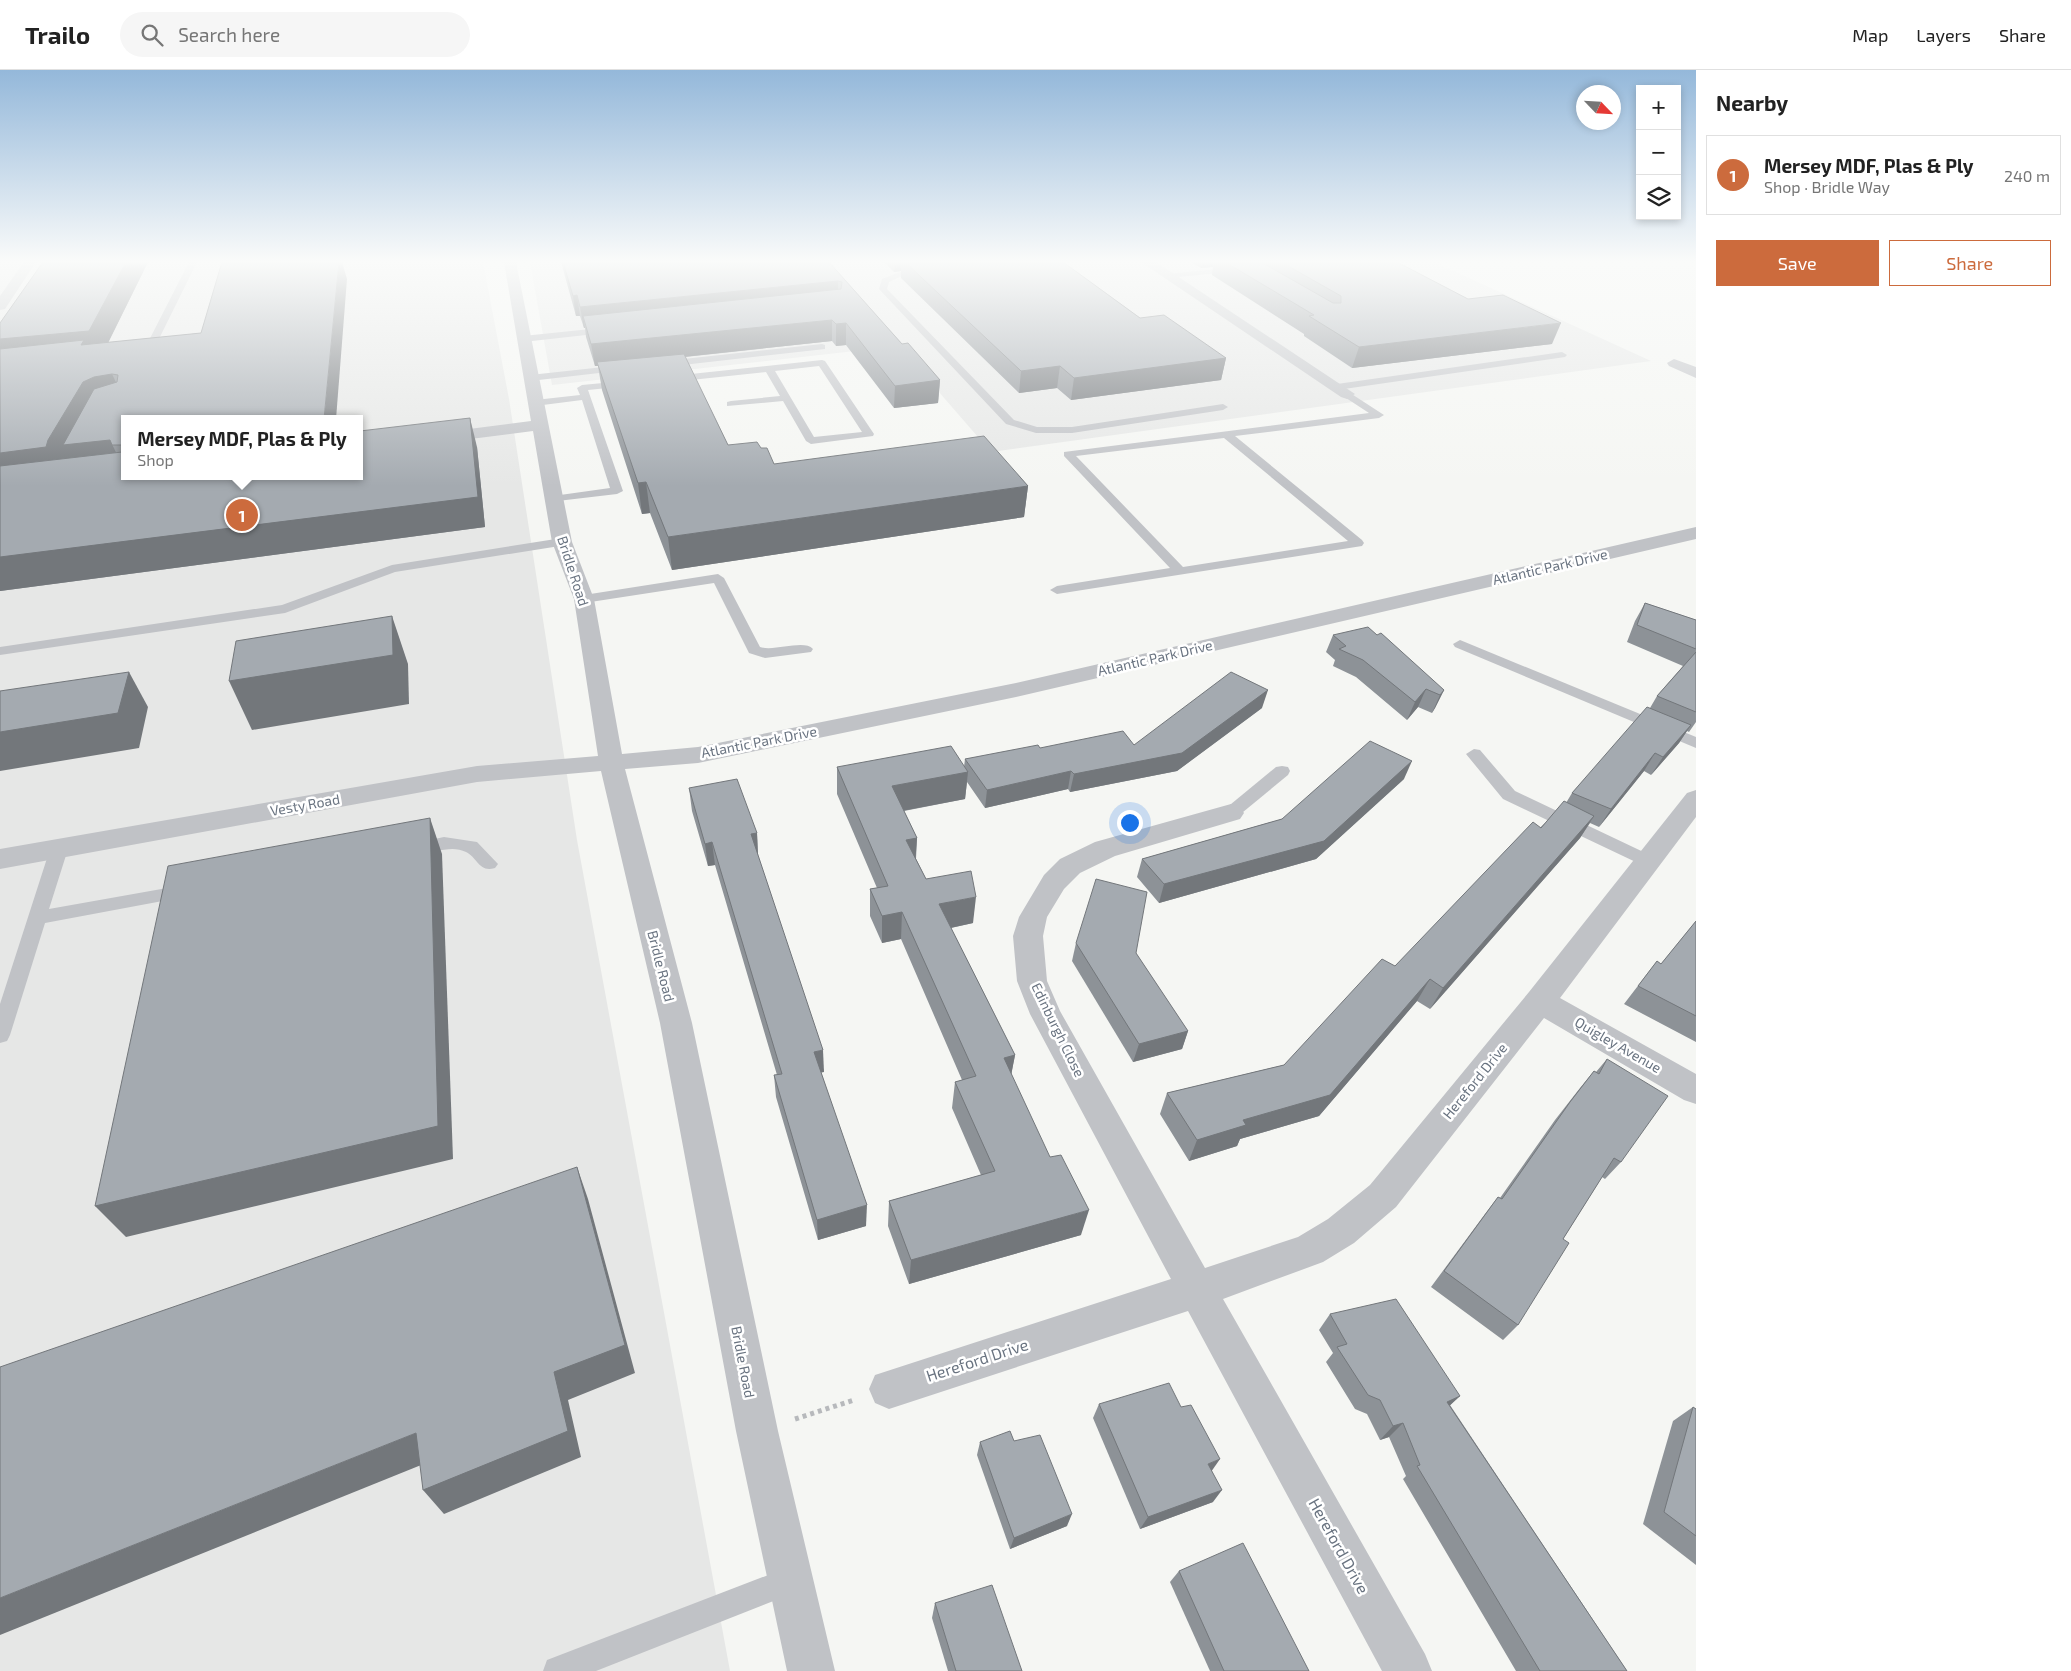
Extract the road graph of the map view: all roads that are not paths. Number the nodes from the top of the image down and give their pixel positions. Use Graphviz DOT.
graph roads {
  1 [pos="155,337"];
  2 [pos="546,337"];
  3 [pos="929,337"];
  4 [pos="1261,337"];
  5 [pos="523,339"];
  6 [pos="822,347"];
  7 [pos="1562,355"];
  8 [pos="136,358"];
  9 [pos="1674,363"];
  10 [pos="657,365"];
  11 [pos="637,367"];
  12 [pos="769,369"];
  13 [pos="1696,373"];
  14 [pos="660,380"];
  15 [pos="631,383"];
  16 [pos="1342,390"];
  17 [pos="586,397"];
  18 [pos="786,398"];
  19 [pos="535,402"];
  20 [pos="731,404"];
  21 [pos="1223,407"];
  22 [pos="1227,435"];
  23 [pos="363,447"];
  24 [pos="554,500"];
  25 [pos="1696,533"];
  26 [pos="562,542"];
  27 [pos="1180,571"];
  28 [pos="1057,590"];
  29 [pos="584,599"];
  30 [pos="1460,644"];
  31 [pos="806,648"];
  32 [pos="0,651"];
  33 [pos="1696,743"];
  34 [pos="1474,754"];
  35 [pos="611,762"];
  36 [pos="1282,771"];
  37 [pos="1696,799"];
  38 [pos="1231,813"];
  39 [pos="59,849"];
  40 [pos="396,852"];
  41 [pos="0,859"];
  42 [pos="1648,861"];
  43 [pos="489,864"];
  44 [pos="202,888"];
  45 [pos="38,918"];
  46 [pos="1540,1001"];
  47 [pos="0,1035"];
  48 [pos="1696,1090"];
  49 [pos="1196,1290"];
  50 [pos="889,1389"];
  51 [pos="789,1580"];
  52 [pos="558,1671"];
  53 [pos="811,1671"];
  54 [pos="1408,1671"];
  1 -- 8 [label="lane"];
  2 -- 5 [label="lane"];
  3 -- 21 [label="lane"];
  4 -- 16 [label="street"];
  5 -- 19 [label="street, Bridle Road"];
  6 -- 10 [label="lane"];
  7 -- 16 [label="lane"];
  9 -- 13 [label="street"];
  11 -- 19 [label="lane"];
  12 -- 14 [label="lane"];
  12 -- 18 [label="lane"];
  12 -- 18 [label="lane"];
  15 -- 17 [label="lane"];
  16 -- 22 [label="lane"];
  17 -- 19 [label="lane"];
  17 -- 24 [label="lane"];
  18 -- 20 [label="lane"];
  19 -- 23 [label="street"];
  19 -- 24 [label="street, Bridle Road"];
  22 -- 27 [label="lane"];
  22 -- 27 [label="lane"];
  24 -- 26 [label="street, Bridle Road"];
  25 -- 35 [label="street, Atlantic Park Drive"];
  26 -- 29 [label="street, Bridle Road"];
  26 -- 32 [label="lane"];
  27 -- 28 [label="lane"];
  29 -- 31 [label="lane"];
  29 -- 35 [label="street, Bridle Road"];
  30 -- 33 [label="lane"];
  34 -- 42 [label="lane"];
  35 -- 39 [label="street, Vesty Road"];
  35 -- 51 [label="street, Bridle Road"];
  36 -- 38 [label="lane"];
  37 -- 42 [label="street, Hereford Drive"];
  38 -- 49 [label="street, Edinburgh Close"];
  39 -- 41 [label="street, Vesty Road"];
  39 -- 45 [label="lane"];
  40 -- 43 [label="lane"];
  42 -- 46 [label="street, Hereford Drive"];
  44 -- 45 [label="lane"];
  45 -- 47 [label="lane"];
  46 -- 48 [label="street, Quigley Avenue"];
  46 -- 49 [label="street, Hereford Drive"];
  49 -- 50 [label="street, Hereford Drive"];
  49 -- 54 [label="street, Hereford Drive"];
  51 -- 52 [label="lane"];
  51 -- 53 [label="street, Bridle Road"];
}
